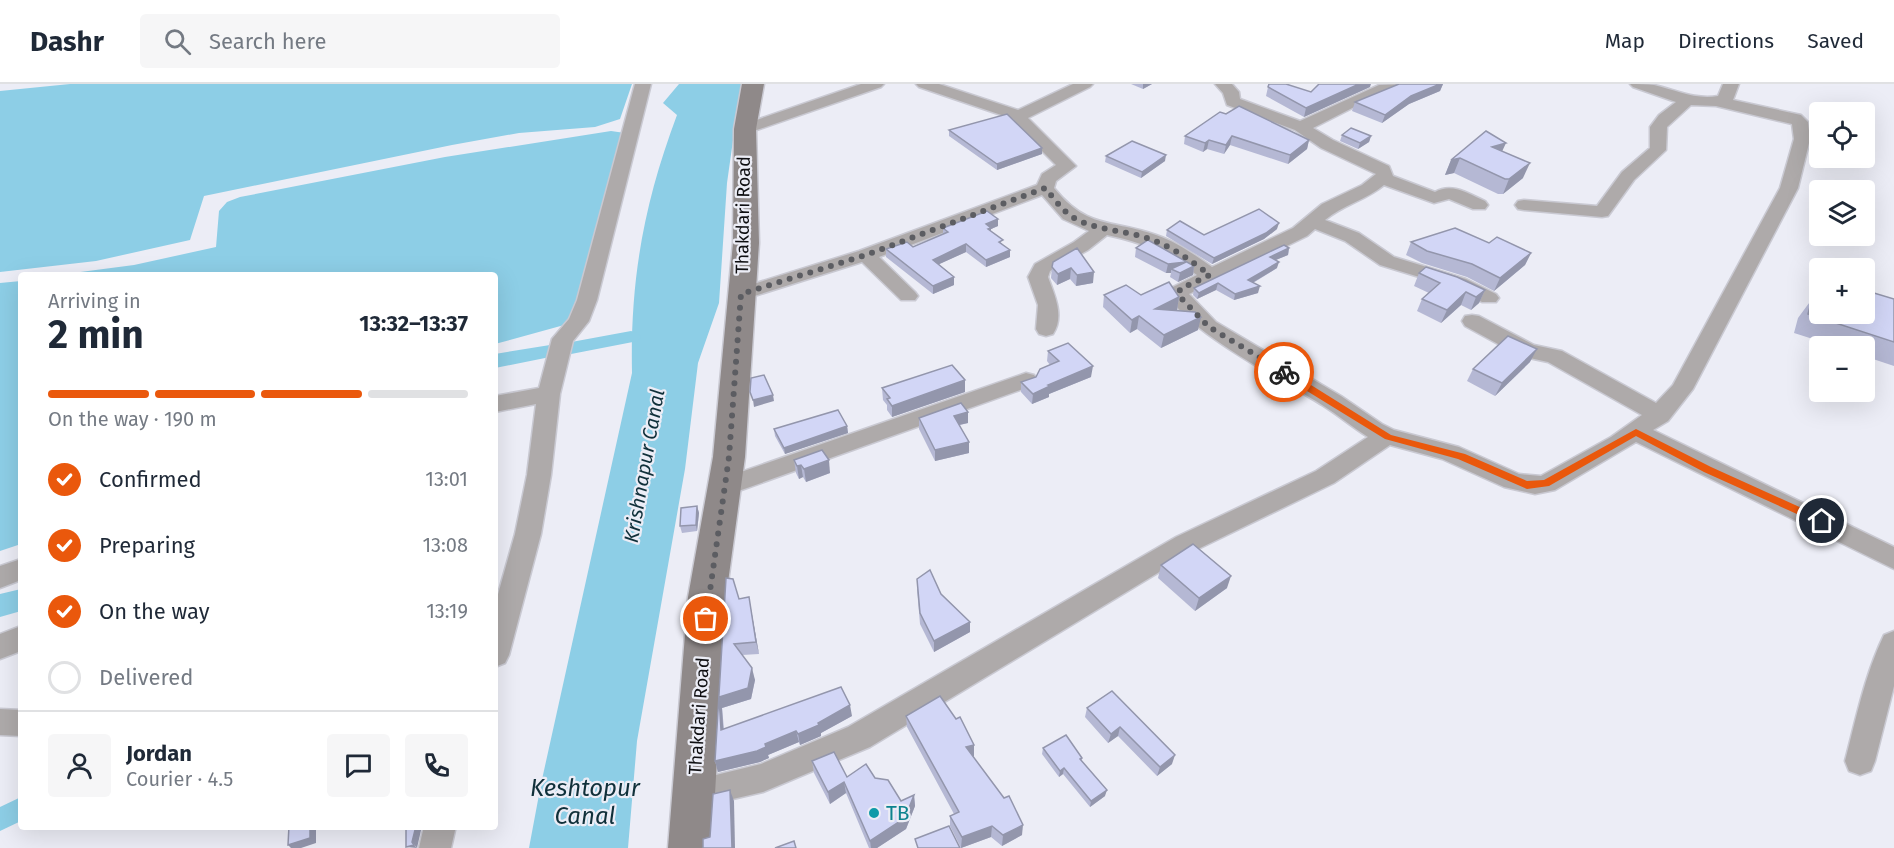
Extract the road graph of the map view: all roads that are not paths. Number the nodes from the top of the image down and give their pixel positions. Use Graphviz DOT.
graph roads {
  1 [pos="643,84"];
  2 [pos="753,84"];
  3 [pos="876,84"];
  4 [pos="924,84"];
  5 [pos="1222,84"];
  6 [pos="1397,84"];
  7 [pos="1638,84"];
  8 [pos="1731,84"];
  9 [pos="1079,85"];
  10 [pos="1686,99"];
  11 [pos="1717,102"];
  12 [pos="1019,116"];
  13 [pos="1301,127"];
  14 [pos="745,129"];
  15 [pos="1382,178"];
  16 [pos="1045,188"];
  17 [pos="1479,205"];
  18 [pos="1524,205"];
  19 [pos="1311,221"];
  20 [pos="1104,228"];
  21 [pos="866,255"];
  22 [pos="1210,275"];
  23 [pos="741,294"];
  24 [pos="908,296"];
  25 [pos="1489,298"];
  26 [pos="1472,321"];
  27 [pos="1046,329"];
  28 [pos="1026,380"];
  29 [pos="549,394"];
  30 [pos="498,403"];
  31 [pos="1660,415"];
  32 [pos="1636,432"];
  33 [pos="1388,437"];
  34 [pos="724,488"];
  35 [pos="1894,559"];
  36 [pos="18,570"];
  37 [pos="0,577"];
  38 [pos="498,638"];
  39 [pos="18,639"];
  40 [pos="1894,643"];
  41 [pos="0,647"];
  42 [pos="0,722"];
  43 [pos="18,723"];
  44 [pos="1860,761"];
  45 [pos="694,793"];
  46 [pos="439,830"];
  47 [pos="435,848"];
  48 [pos="690,848"];
  1 -- 29 [label="street"];
  2 -- 14 [label="street, Thakdari Road"];
  3 -- 14 [label="street"];
  4 -- 12 [label="street"];
  5 -- 13 [label="street"];
  6 -- 13 [label="street"];
  7 -- 10 [label="street"];
  8 -- 11 [label="street"];
  9 -- 12 [label="street"];
  10 -- 11 [label="street"];
  10 -- 18 [label="street"];
  11 -- 31 [label="street"];
  12 -- 16 [label="street"];
  13 -- 15 [label="street"];
  14 -- 23 [label="street, Thakdari Road"];
  15 -- 17 [label="street"];
  15 -- 19 [label="street"];
  16 -- 20 [label="street"];
  16 -- 21 [label="street"];
  19 -- 22 [label="street"];
  19 -- 25 [label="street"];
  20 -- 22 [label="street"];
  20 -- 27 [label="street"];
  21 -- 23 [label="street"];
  21 -- 24 [label="street"];
  22 -- 33 [label="street"];
  23 -- 34 [label="street, Thakdari Road"];
  26 -- 31 [label="street"];
  28 -- 34 [label="street"];
  29 -- 30 [label="street"];
  29 -- 38 [label="street"];
  31 -- 32 [label="street"];
  32 -- 33 [label="street"];
  32 -- 35 [label="street"];
  33 -- 45 [label="street"];
  34 -- 45 [label="street, Thakdari Road"];
  36 -- 37 [label="street"];
  39 -- 41 [label="street"];
  40 -- 44 [label="street"];
  42 -- 43 [label="street"];
  45 -- 48 [label="street, Thakdari Road"];
  46 -- 47 [label="street"];
}
